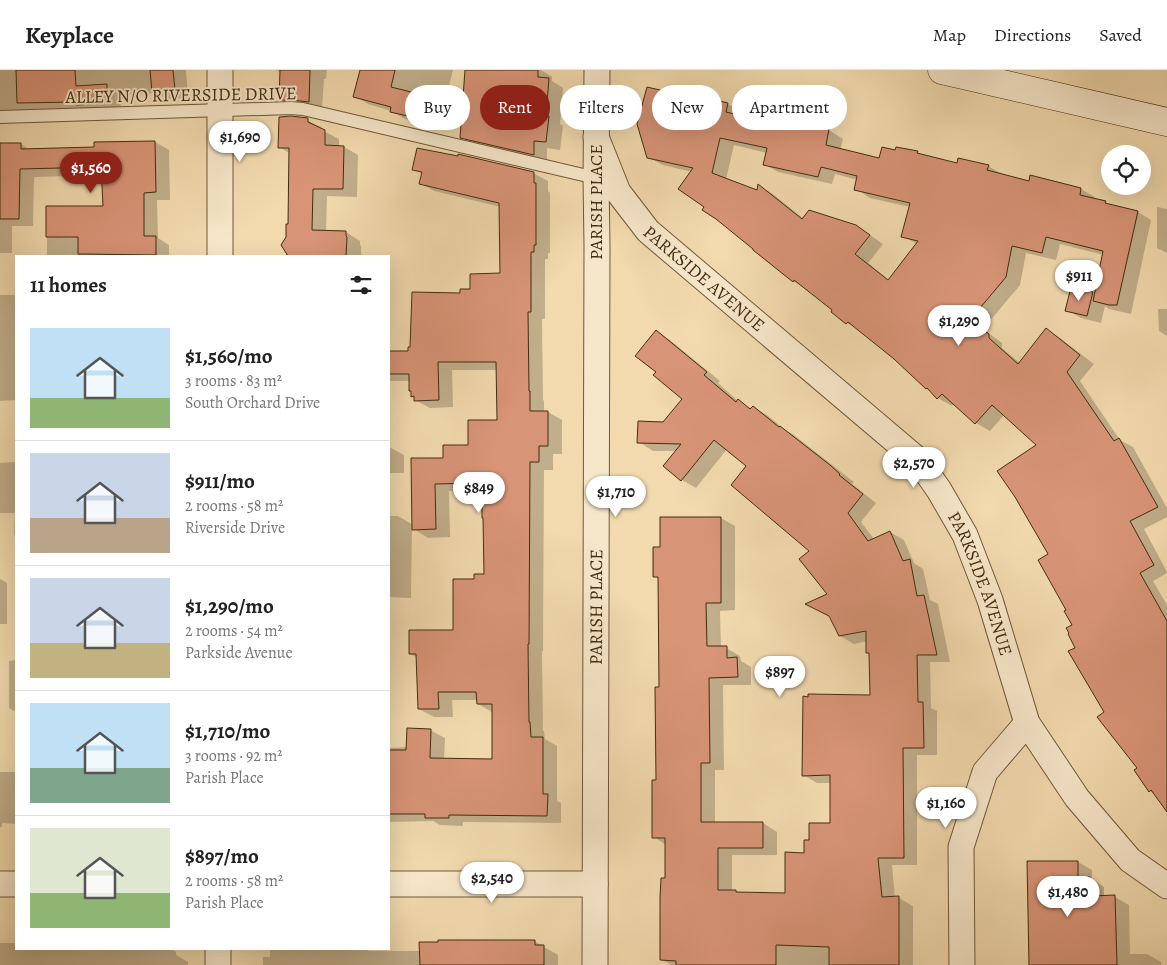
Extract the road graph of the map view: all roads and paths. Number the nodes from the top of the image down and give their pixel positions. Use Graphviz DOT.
graph roads {
  1 [pos="220,70"];
  2 [pos="597,70"];
  3 [pos="942,70"];
  4 [pos="221,110"];
  5 [pos="0,117"];
  6 [pos="1167,122"];
  7 [pos="596,137"];
  8 [pos="596,178"];
  9 [pos="220,255"];
  10 [pos="1026,723"];
  11 [pos="0,884"];
  12 [pos="15,884"];
  13 [pos="390,884"];
  14 [pos="595,884"];
  15 [pos="1167,886"];
  16 [pos="218,950"];
  17 [pos="218,965"];
  18 [pos="595,965"];
  19 [pos="962,965"];
  1 -- 4 [label="street"];
  2 -- 7 [label="street, PARISH PLACE"];
  3 -- 6 [label="main road"];
  4 -- 5 [label="lane, ALLEY N/O RIVERSIDE DRIVE"];
  4 -- 8 [label="lane, ALLEY N/O RIVERSIDE DRIVE"];
  4 -- 9 [label="street"];
  7 -- 8 [label="street, PARISH PLACE"];
  7 -- 10 [label="street, PARKSIDE AVENUE"];
  8 -- 14 [label="street, PARISH PLACE"];
  10 -- 15 [label="street, PARKSIDE AVENUE"];
  10 -- 19 [label="street"];
  11 -- 12 [label="street"];
  13 -- 14 [label="street"];
  14 -- 18 [label="street, PARISH PLACE"];
  16 -- 17 [label="street"];
}
